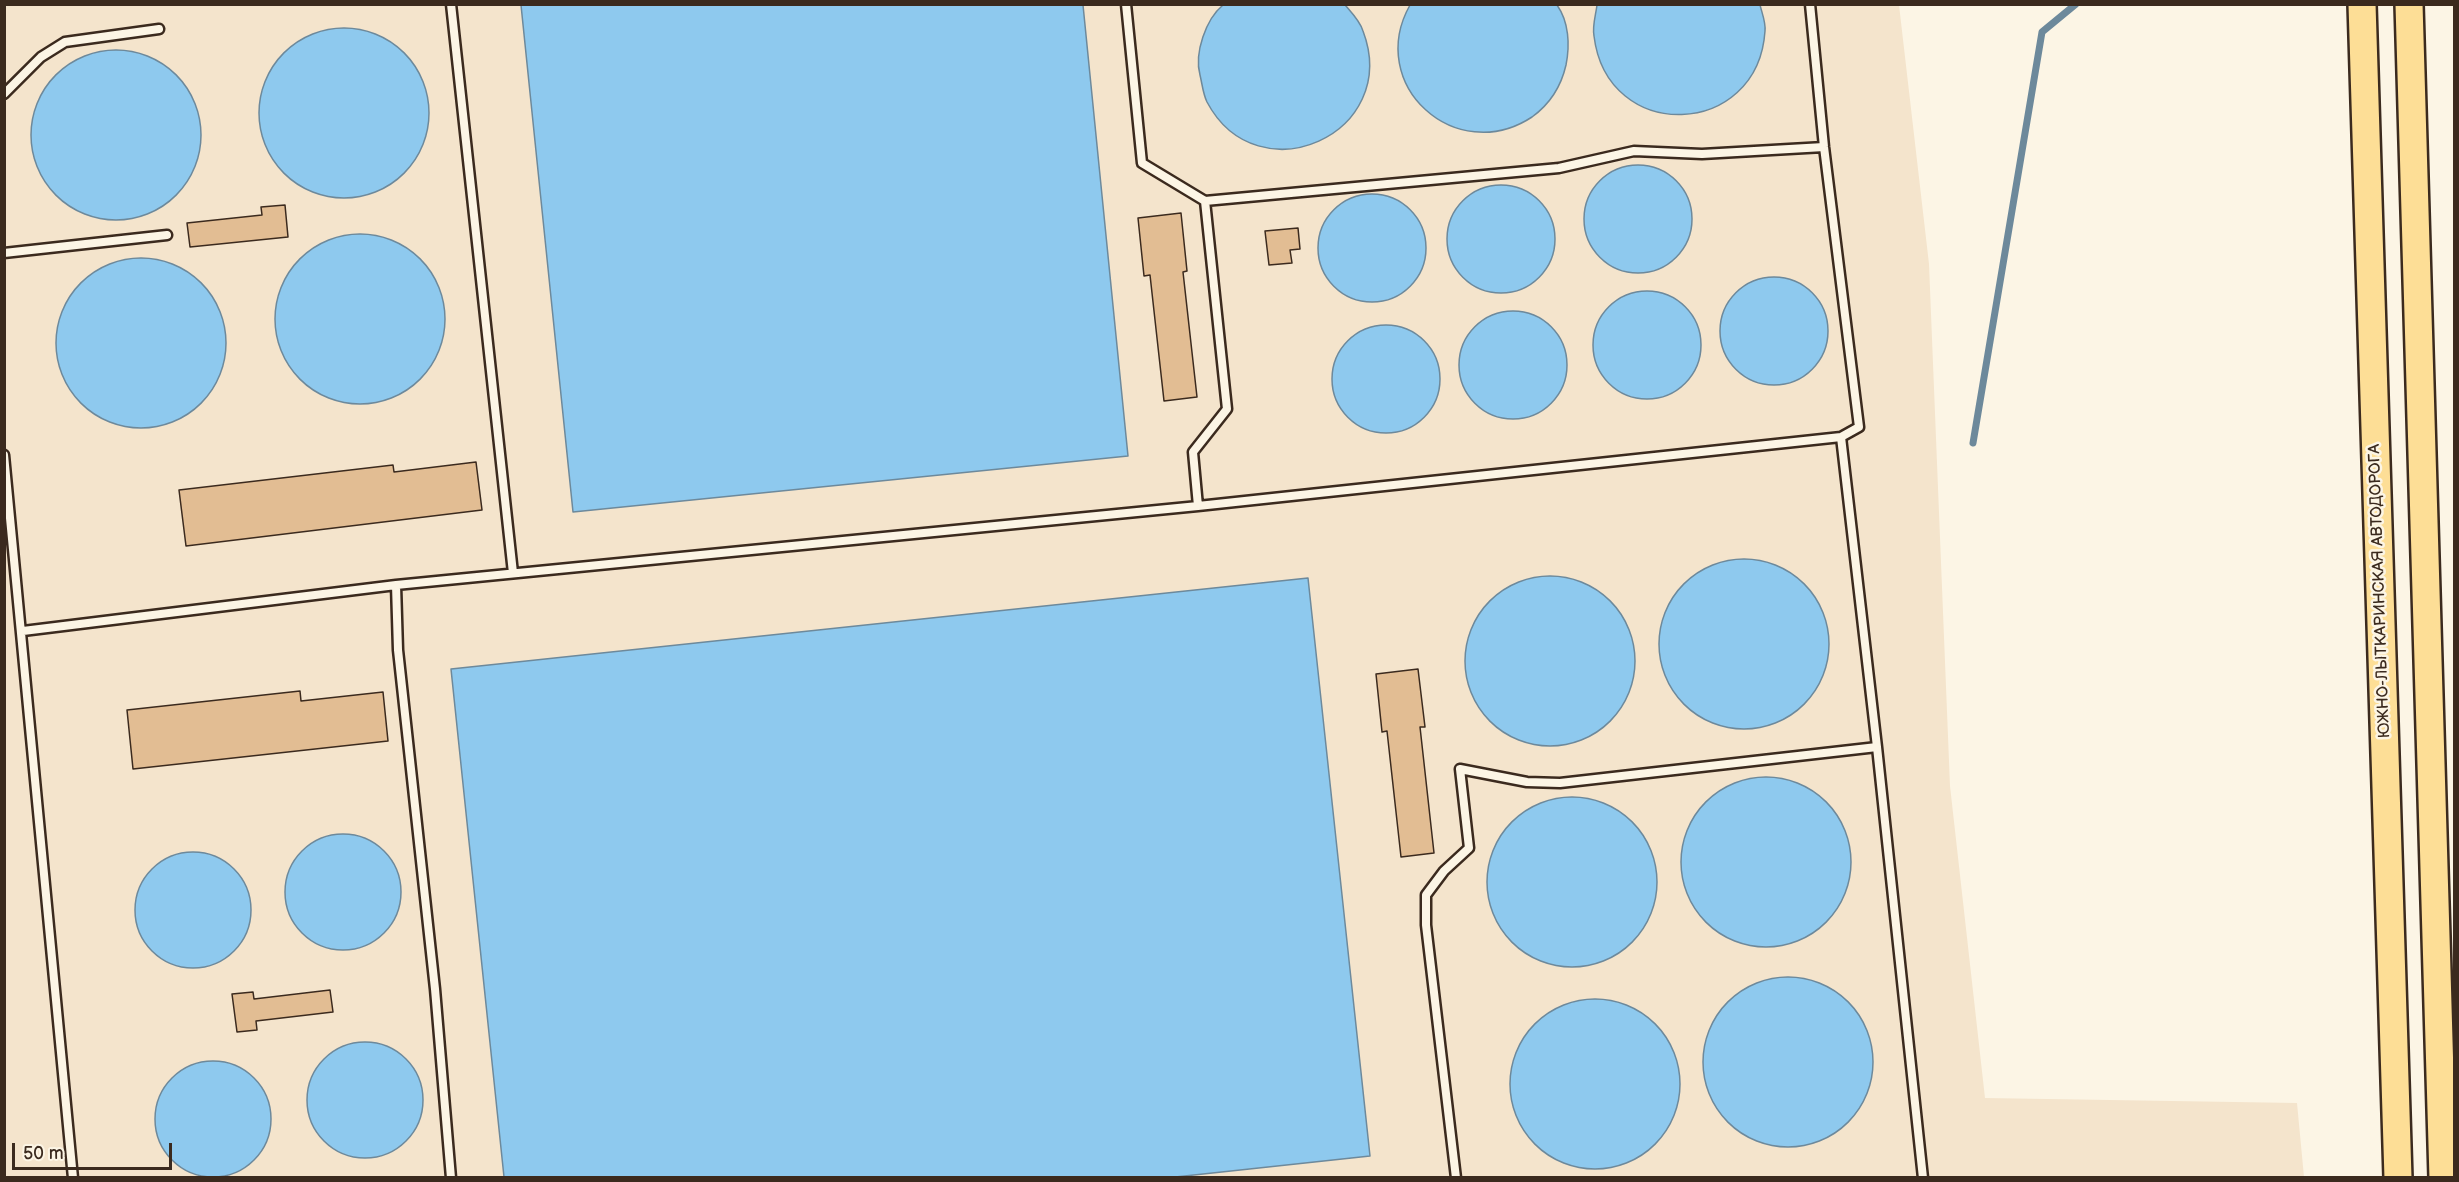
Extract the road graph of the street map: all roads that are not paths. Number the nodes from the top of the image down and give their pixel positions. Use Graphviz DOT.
graph roads {
  1 [pos="451,4"];
  2 [pos="1126,4"];
  3 [pos="1810,4"];
  4 [pos="2362,4"];
  5 [pos="2409,4"];
  6 [pos="159,29"];
  7 [pos="4,94"];
  8 [pos="1824,147"];
  9 [pos="1205,201"];
  10 [pos="167,235"];
  11 [pos="4,253"];
  12 [pos="1841,437"];
  13 [pos="4,455"];
  14 [pos="1198,506"];
  15 [pos="513,573"];
  16 [pos="396,585"];
  17 [pos="23,631"];
  18 [pos="1877,747"];
  19 [pos="73,1178"];
  20 [pos="451,1178"];
  21 [pos="1456,1178"];
  22 [pos="1923,1178"];
  23 [pos="2398,1178"];
  24 [pos="2443,1178"];
  1 -- 15 [label="lane"];
  2 -- 9 [label="lane"];
  3 -- 8 [label="lane"];
  4 -- 23 [label="main road, ЮЖНО-ЛЫТКАРИНСКАЯ АВТОДОРОГА"];
  5 -- 24 [label="main road"];
  6 -- 7 [label="lane"];
  8 -- 9 [label="lane"];
  8 -- 12 [label="lane"];
  9 -- 14 [label="lane"];
  10 -- 11 [label="lane"];
  12 -- 14 [label="lane"];
  12 -- 18 [label="lane"];
  13 -- 17 [label="lane"];
  14 -- 15 [label="lane"];
  15 -- 16 [label="lane"];
  16 -- 17 [label="lane"];
  16 -- 20 [label="lane"];
  17 -- 19 [label="lane"];
  18 -- 21 [label="lane"];
  18 -- 22 [label="lane"];
}
